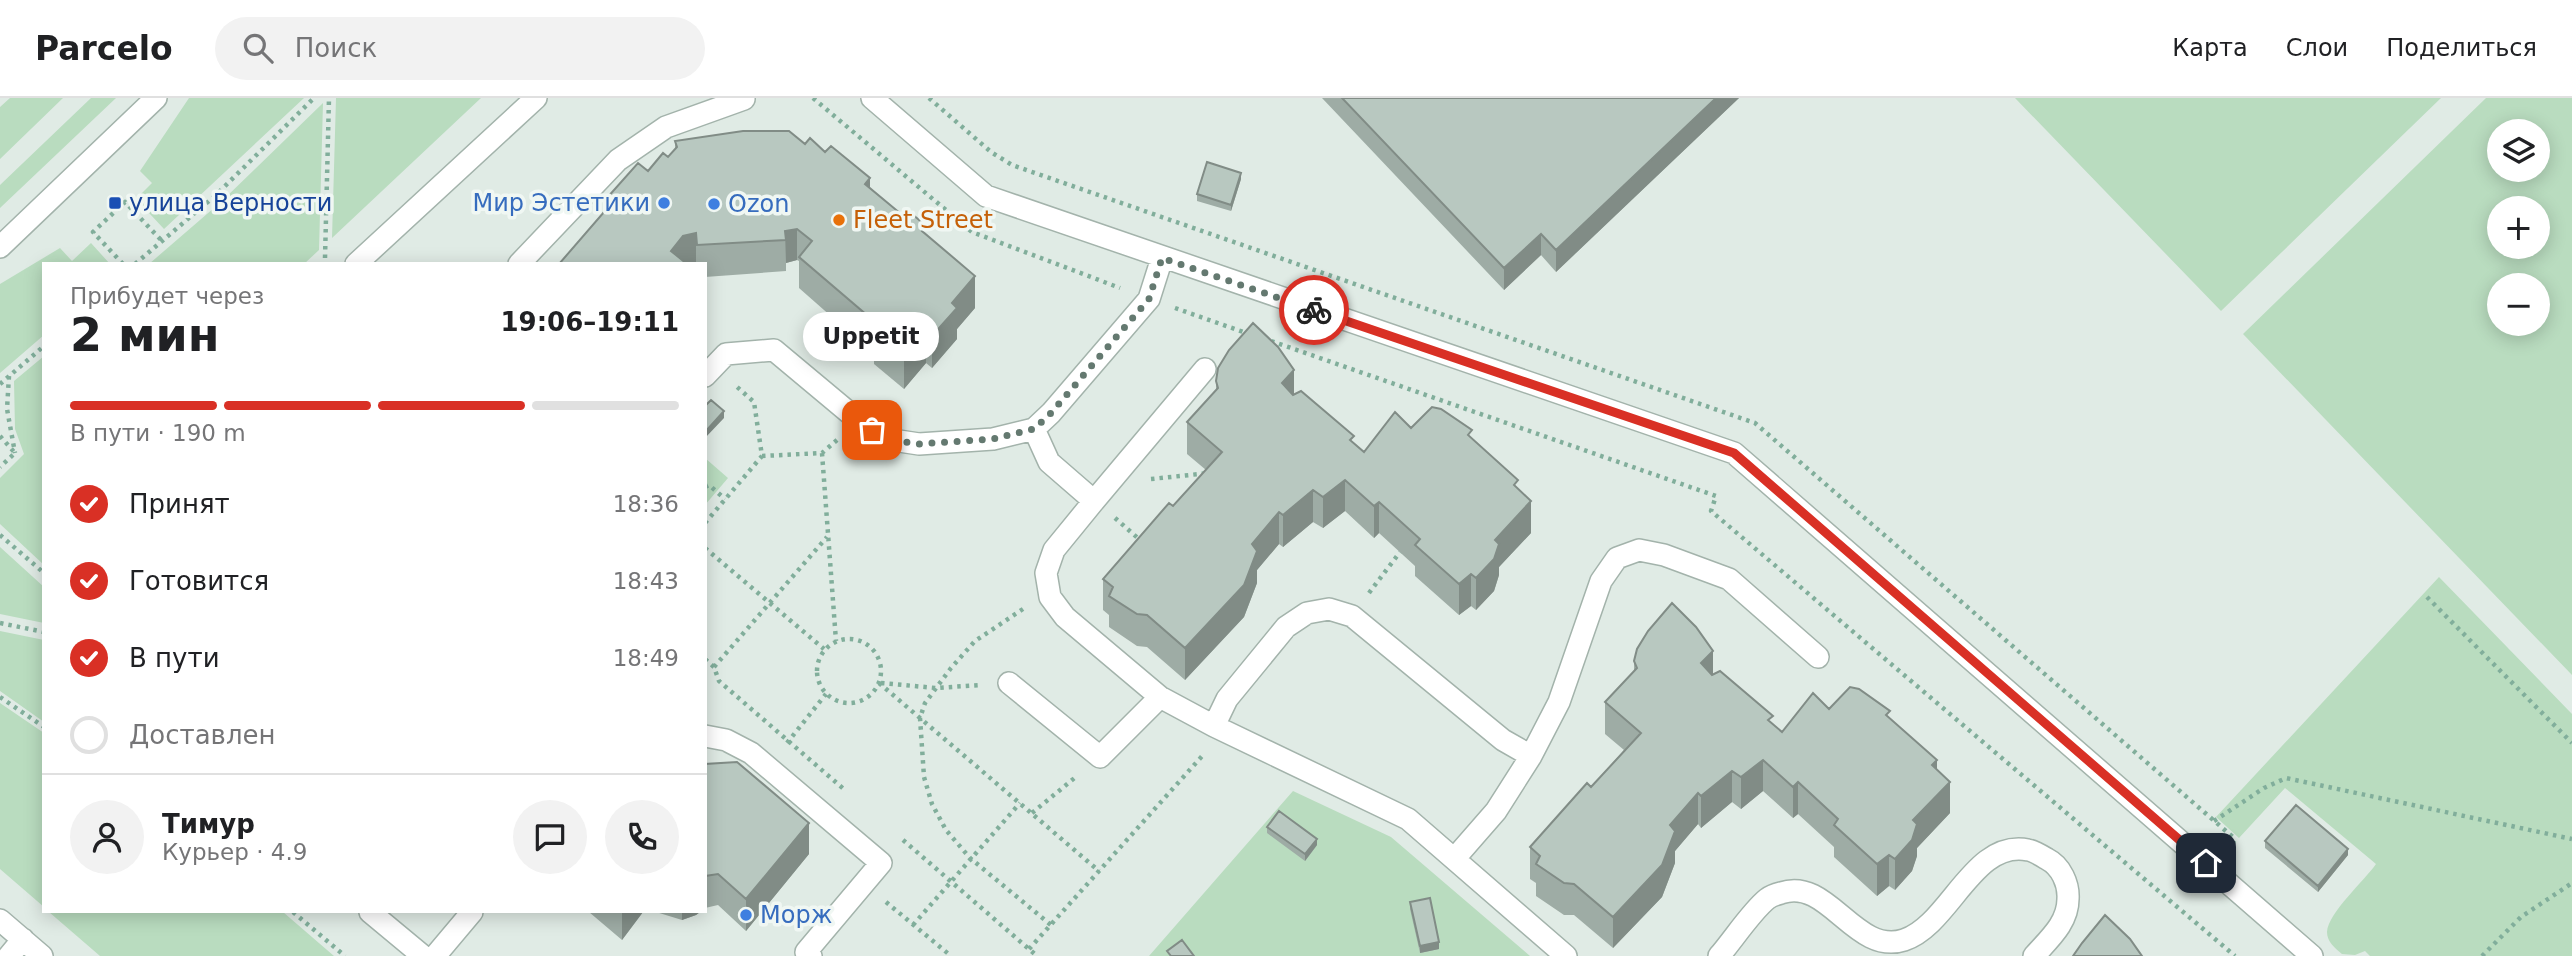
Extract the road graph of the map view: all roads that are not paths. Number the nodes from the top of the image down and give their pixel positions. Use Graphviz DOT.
graph roads {
  1 [pos="156,98"];
  2 [pos="536,98"];
  3 [pos="872,98"];
  4 [pos="744,99"];
  5 [pos="0,247"];
  6 [pos="1162,258"];
  7 [pos="358,262"];
  8 [pos="521,262"];
  9 [pos="1205,369"];
  10 [pos="710,372"];
  11 [pos="1034,429"];
  12 [pos="1094,501"];
  13 [pos="1818,657"];
  14 [pos="1010,682"];
  15 [pos="1160,697"];
  16 [pos="1214,726"];
  17 [pos="707,736"];
  18 [pos="1531,755"];
  19 [pos="1455,859"];
  20 [pos="370,913"];
  21 [pos="471,913"];
  22 [pos="0,920"];
  23 [pos="23,939"];
  24 [pos="806,955"];
  25 [pos="9,956"];
  26 [pos="42,956"];
  27 [pos="423,956"];
  28 [pos="435,956"];
  29 [pos="1566,956"];
  30 [pos="1719,956"];
  31 [pos="2034,956"];
  32 [pos="2312,956"];
  1 -- 5 [label="street"];
  2 -- 7 [label="street"];
  3 -- 6 [label="street"];
  4 -- 8 [label="street"];
  6 -- 11 [label="street"];
  6 -- 32 [label="street"];
  9 -- 12 [label="street"];
  10 -- 11 [label="street"];
  11 -- 12 [label="street"];
  12 -- 15 [label="street"];
  13 -- 18 [label="street"];
  14 -- 15 [label="street"];
  15 -- 16 [label="street"];
  16 -- 18 [label="street"];
  16 -- 19 [label="street"];
  17 -- 24 [label="street"];
  18 -- 19 [label="street"];
  19 -- 29 [label="street"];
  20 -- 27 [label="street"];
  21 -- 28 [label="street"];
  22 -- 23 [label="street"];
  23 -- 25 [label="street"];
  23 -- 26 [label="street"];
  30 -- 31 [label="street"];
}
